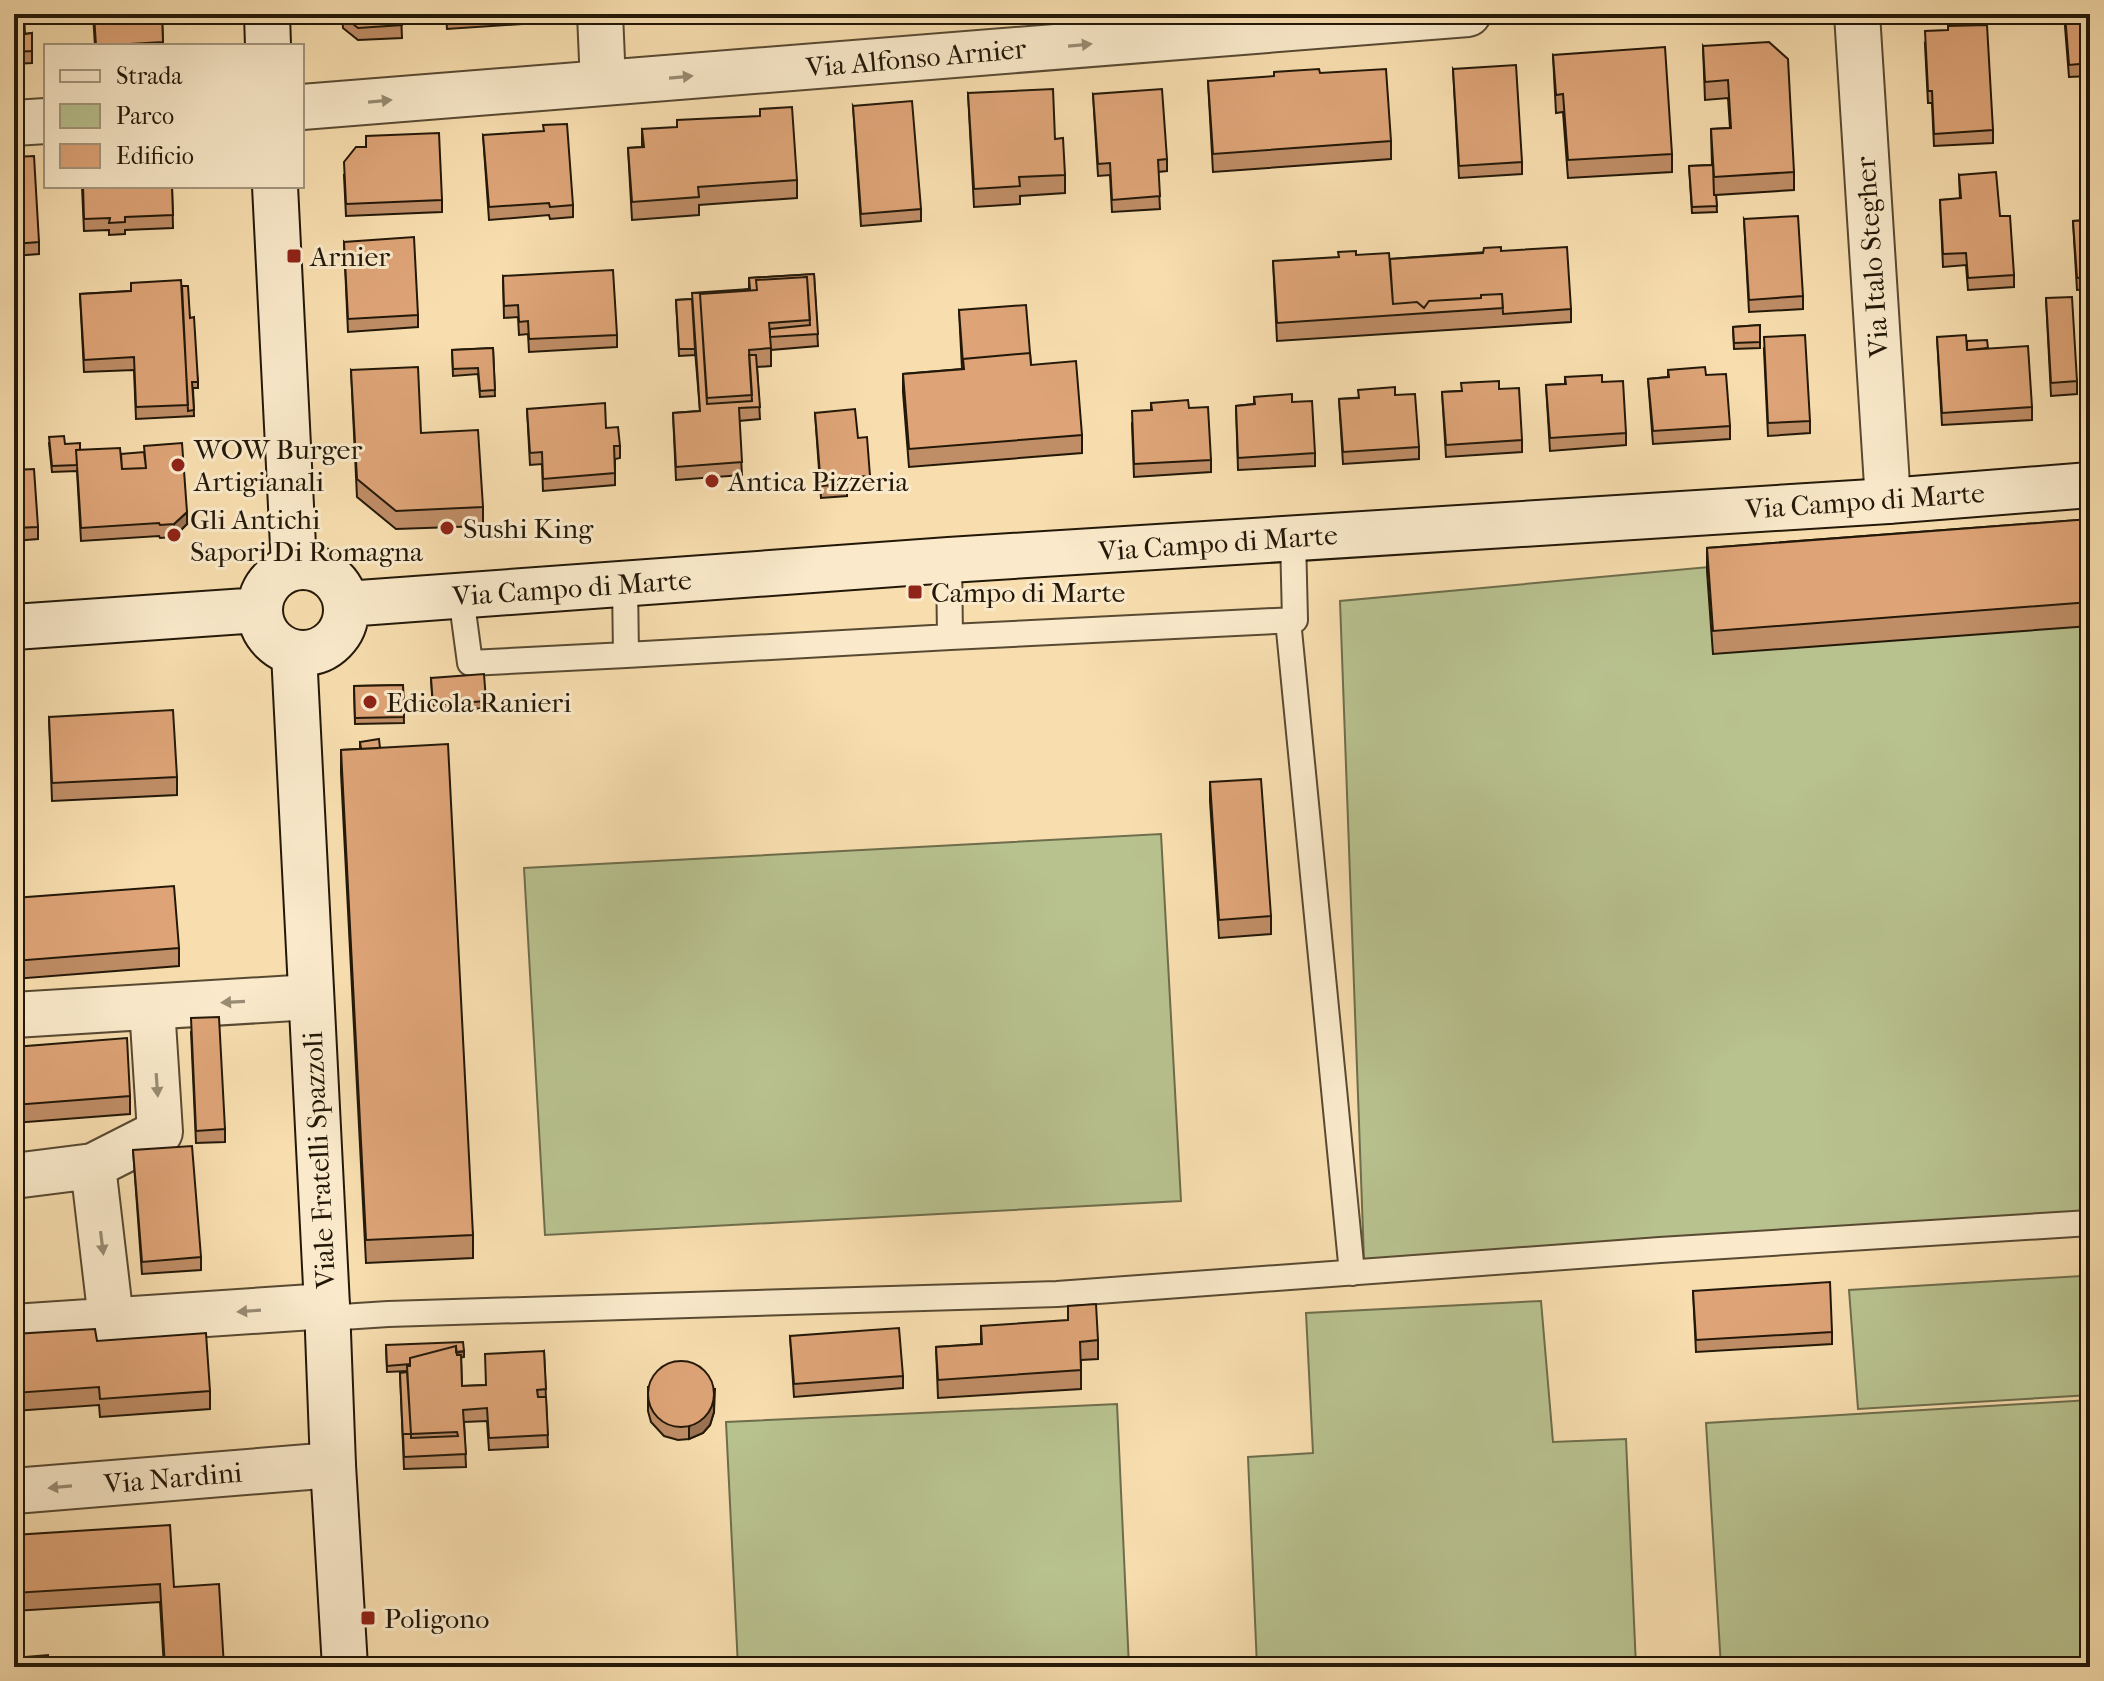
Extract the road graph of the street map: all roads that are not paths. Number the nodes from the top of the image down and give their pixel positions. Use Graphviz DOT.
graph roads {
  1 [pos="267,14"];
  2 [pos="600,14"];
  3 [pos="1468,14"];
  4 [pos="1857,14"];
  5 [pos="268,44"];
  6 [pos="603,83"];
  7 [pos="304,107"];
  8 [pos="44,121"];
  9 [pos="14,123"];
  10 [pos="275,188"];
  11 [pos="2090,485"];
  12 [pos="1888,501"];
  13 [pos="1293,538"];
  14 [pos="949,560"];
  15 [pos="294,566"];
  16 [pos="625,584"];
  17 [pos="461,596"];
  18 [pos="346,604"];
  19 [pos="259,610"];
  20 [pos="1288,620"];
  21 [pos="14,627"];
  22 [pos="950,637"];
  23 [pos="294,653"];
  24 [pos="626,655"];
  25 [pos="311,997"];
  26 [pos="152,1007"];
  27 [pos="14,1015"];
  28 [pos="93,1166"];
  29 [pos="14,1176"];
  30 [pos="2090,1223"];
  31 [pos="1352,1273"];
  32 [pos="327,1312"];
  33 [pos="111,1320"];
  34 [pos="14,1327"];
  35 [pos="333,1465"];
  36 [pos="14,1491"];
  37 [pos="345,1667"];
  1 -- 5 [label="street"];
  2 -- 6 [label="street"];
  6 -- 3 [label="street, Via Alfonso Arnier, one-way"];
  4 -- 12 [label="street, Via Italo Stegher"];
  7 -- 6 [label="street, Via Alfonso Arnier, one-way"];
  8 -- 9 [label="street"];
  10 -- 15 [label="street"];
  11 -- 12 [label="street, Via Campo di Marte"];
  12 -- 13 [label="street, Via Campo di Marte"];
  13 -- 14 [label="street, Via Campo di Marte"];
  13 -- 20 [label="lane"];
  14 -- 16 [label="street, Via Campo di Marte"];
  14 -- 22 [label="lane"];
  15 -- 18 [label="street"];
  15 -- 19 [label="street"];
  16 -- 17 [label="street, Via Campo di Marte"];
  16 -- 24 [label="lane"];
  17 -- 18 [label="street, Via Campo di Marte"];
  17 -- 24 [label="lane"];
  18 -- 23 [label="street"];
  19 -- 21 [label="street"];
  19 -- 23 [label="street"];
  20 -- 22 [label="lane"];
  20 -- 31 [label="lane"];
  22 -- 24 [label="lane"];
  23 -- 25 [label="street, Viale Fratelli Spazzoli"];
  25 -- 26 [label="street, one-way"];
  25 -- 32 [label="street, Viale Fratelli Spazzoli"];
  26 -- 27 [label="street"];
  26 -- 28 [label="street, one-way"];
  28 -- 29 [label="street"];
  28 -- 33 [label="street, one-way"];
  30 -- 31 [label="lane"];
  31 -- 32 [label="lane"];
  32 -- 33 [label="street, one-way"];
  32 -- 35 [label="street, Viale Fratelli Spazzoli"];
  33 -- 34 [label="street"];
  35 -- 36 [label="street, Via Nardini, one-way"];
  35 -- 37 [label="street, Viale Fratelli Spazzoli"];
}
